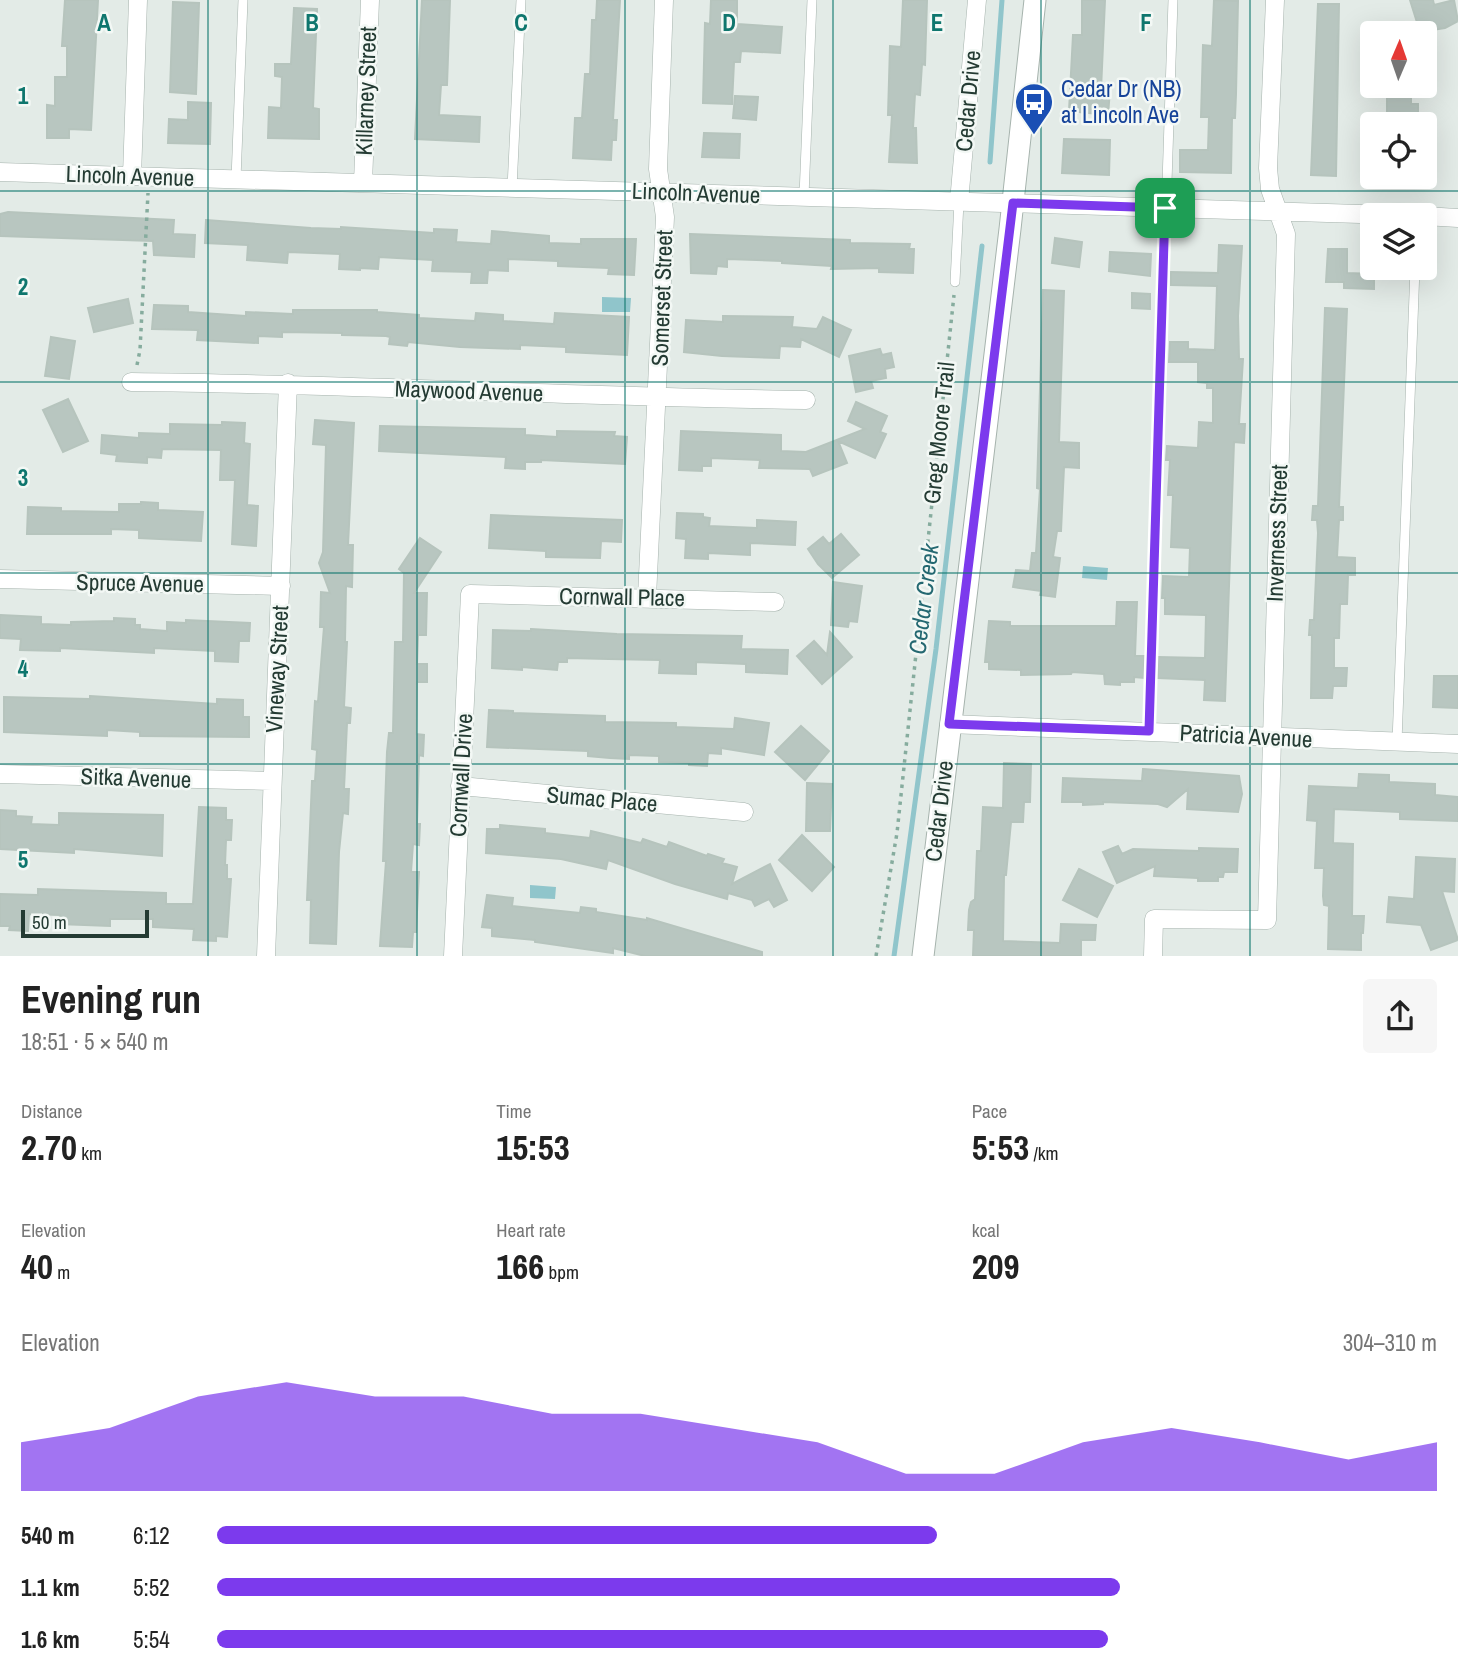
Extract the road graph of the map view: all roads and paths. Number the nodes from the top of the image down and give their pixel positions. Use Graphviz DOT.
graph roads {
  1 [pos="138,0"];
  2 [pos="243,0"];
  3 [pos="370,0"];
  4 [pos="521,0"];
  5 [pos="664,0"];
  6 [pos="812,0"];
  7 [pos="977,0"];
  8 [pos="1035,0"];
  9 [pos="1173,0"];
  10 [pos="1275,0"];
  11 [pos="0,172"];
  12 [pos="132,176"];
  13 [pos="236,179"];
  14 [pos="363,183"];
  15 [pos="512,188"];
  16 [pos="661,192"];
  17 [pos="148,193"];
  18 [pos="804,196"];
  19 [pos="959,202"];
  20 [pos="1013,203"];
  21 [pos="1165,208"];
  22 [pos="1278,211"];
  23 [pos="1360,214"];
  24 [pos="1437,217"];
  25 [pos="1458,218"];
  26 [pos="1415,280"];
  27 [pos="955,282"];
  28 [pos="131,382"];
  29 [pos="288,383"];
  30 [pos="658,398"];
  31 [pos="806,400"];
  32 [pos="0,579"];
  33 [pos="281,586"];
  34 [pos="470,594"];
  35 [pos="647,597"];
  36 [pos="775,602"];
  37 [pos="949,724"];
  38 [pos="1149,731"];
  39 [pos="1270,738"];
  40 [pos="1397,742"];
  41 [pos="1458,744"];
  42 [pos="0,774"];
  43 [pos="272,781"];
  44 [pos="460,786"];
  45 [pos="744,813"];
  46 [pos="266,956"];
  47 [pos="453,956"];
  48 [pos="876,956"];
  49 [pos="923,956"];
  50 [pos="1153,956"];
  1 -- 12 [label="street"];
  2 -- 13 [label="lane"];
  3 -- 14 [label="street, Killarney Street"];
  4 -- 15 [label="lane"];
  5 -- 16 [label="street, Somerset Street"];
  6 -- 18 [label="lane"];
  7 -- 19 [label="street, Cedar Drive"];
  8 -- 20 [label="street, Cedar Drive"];
  9 -- 21 [label="lane"];
  10 -- 22 [label="street, Inverness Street"];
  11 -- 12 [label="street, Lincoln Avenue"];
  12 -- 13 [label="street, Lincoln Avenue"];
  13 -- 14 [label="street, Lincoln Avenue"];
  14 -- 15 [label="street, Lincoln Avenue"];
  15 -- 16 [label="street, Lincoln Avenue"];
  16 -- 18 [label="street, Lincoln Avenue"];
  16 -- 30 [label="street, Somerset Street"];
  17 -- 28 [label="path"];
  18 -- 19 [label="street, Lincoln Avenue"];
  19 -- 20 [label="street, Lincoln Avenue"];
  19 -- 27 [label="lane"];
  20 -- 21 [label="street, Lincoln Avenue"];
  20 -- 37 [label="street, Cedar Drive"];
  21 -- 22 [label="street, Lincoln Avenue"];
  21 -- 38 [label="lane"];
  22 -- 23 [label="street, Lincoln Avenue"];
  22 -- 39 [label="street, Inverness Street"];
  24 -- 25 [label="street"];
  26 -- 40 [label="lane"];
  27 -- 48 [label="path, Greg Moore Trail"];
  28 -- 29 [label="street, Maywood Avenue"];
  29 -- 30 [label="street, Maywood Avenue"];
  29 -- 33 [label="street, Vineway Street"];
  30 -- 31 [label="street, Maywood Avenue"];
  30 -- 35 [label="street, Somerset Street"];
  32 -- 33 [label="street, Spruce Avenue"];
  33 -- 43 [label="street, Vineway Street"];
  34 -- 35 [label="street, Cornwall Place"];
  34 -- 44 [label="street, Cornwall Drive"];
  35 -- 36 [label="street, Cornwall Place"];
  37 -- 38 [label="street, Patricia Avenue"];
  37 -- 49 [label="street, Cedar Drive"];
  38 -- 39 [label="street, Patricia Avenue"];
  39 -- 40 [label="street, Patricia Avenue"];
  39 -- 50 [label="street, Inverness Street"];
  40 -- 41 [label="street, Patricia Avenue"];
  42 -- 43 [label="street, Sitka Avenue"];
  43 -- 46 [label="street, Vineway Street"];
  44 -- 45 [label="street, Sumac Place"];
  44 -- 47 [label="street, Cornwall Drive"];
}
